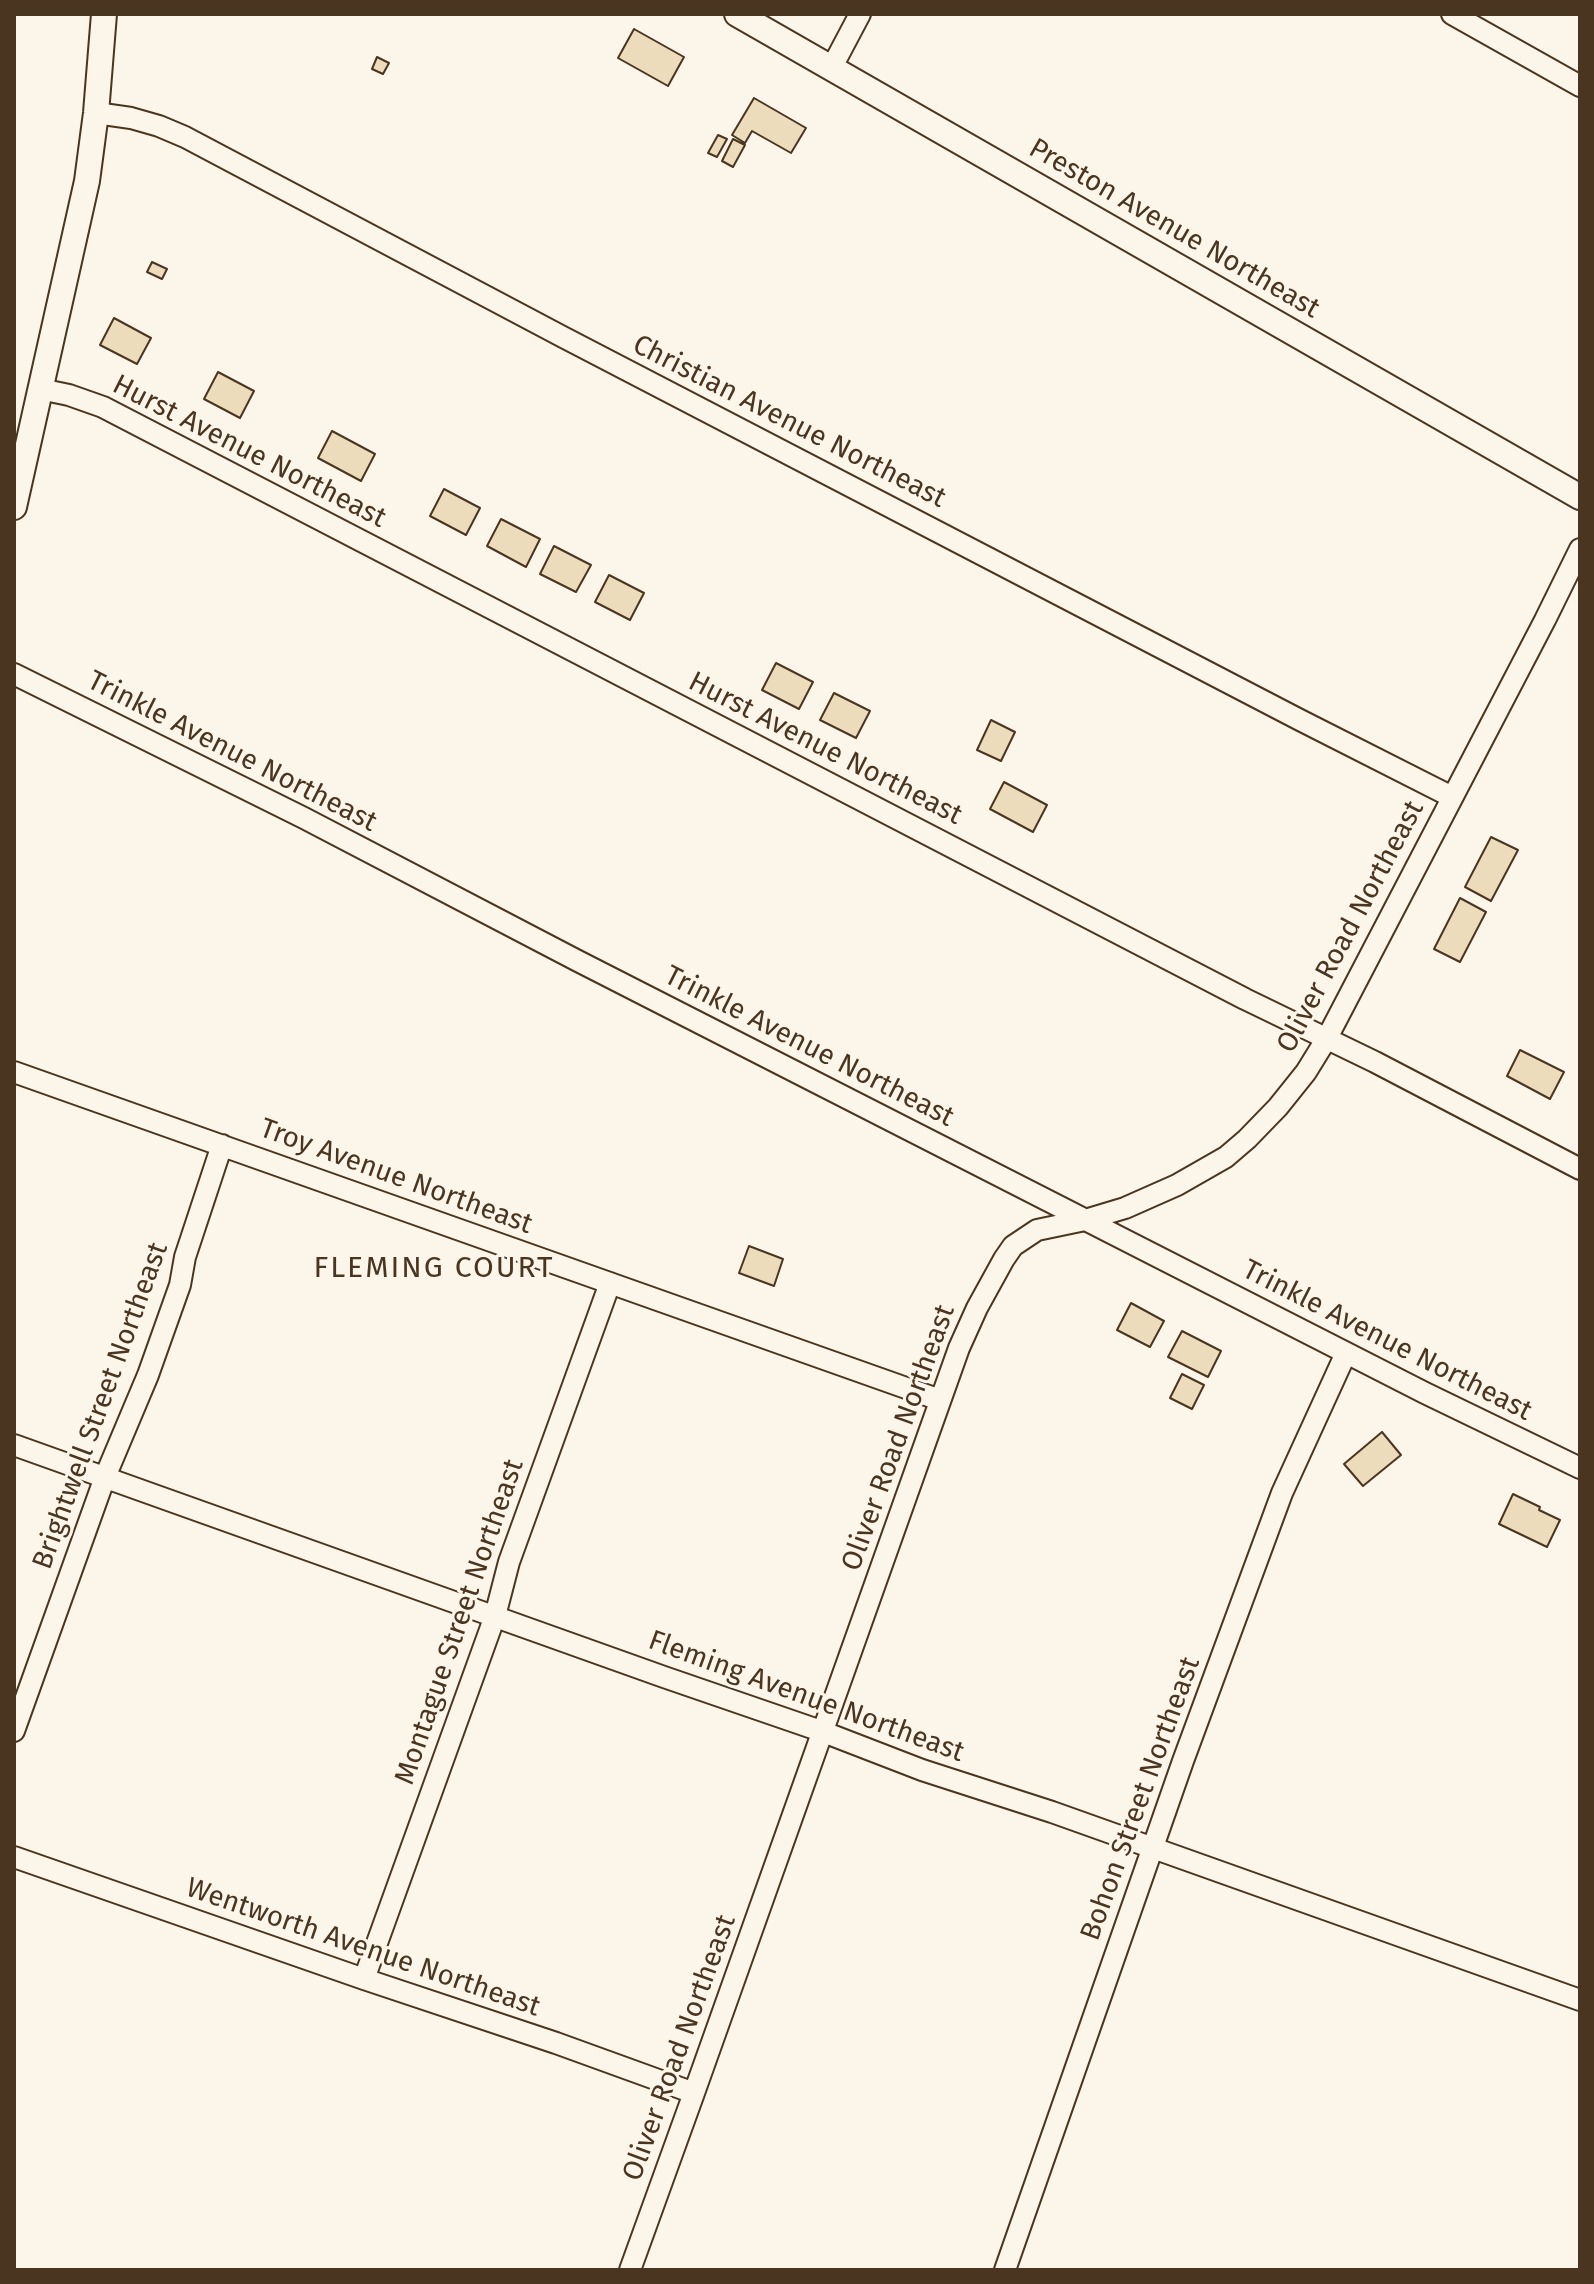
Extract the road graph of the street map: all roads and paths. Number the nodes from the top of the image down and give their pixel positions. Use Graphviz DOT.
graph roads {
  1 [pos="104,14"];
  2 [pos="737,14"];
  3 [pos="860,14"];
  4 [pos="1452,14"];
  5 [pos="832,67"];
  6 [pos="1580,86"];
  7 [pos="96,113"];
  8 [pos="40,389"];
  9 [pos="1580,497"];
  10 [pos="14,507"];
  11 [pos="1580,549"];
  12 [pos="14,674"];
  13 [pos="1452,797"];
  14 [pos="1327,1038"];
  15 [pos="14,1072"];
  16 [pos="222,1145"];
  17 [pos="1580,1169"];
  18 [pos="1085,1220"];
  19 [pos="610,1283"];
  20 [pos="1346,1353"];
  21 [pos="940,1400"];
  22 [pos="14,1445"];
  23 [pos="1580,1468"];
  24 [pos="105,1477"];
  25 [pos="495,1616"];
  26 [pos="14,1731"];
  27 [pos="821,1731"];
  28 [pos="1153,1848"];
  29 [pos="14,1857"];
  30 [pos="364,1979"];
  31 [pos="1580,2000"];
  32 [pos="694,2093"];
  33 [pos="630,2270"];
  34 [pos="1005,2270"];
  1 -- 7 [label="street"];
  2 -- 5 [label="street, Preston Avenue Northeast"];
  3 -- 5 [label="street"];
  4 -- 6 [label="street"];
  5 -- 9 [label="street, Preston Avenue Northeast"];
  7 -- 8 [label="street"];
  7 -- 13 [label="street, Christian Avenue Northeast"];
  8 -- 10 [label="street"];
  8 -- 14 [label="street, Hurst Avenue Northeast"];
  11 -- 13 [label="street, Oliver Road Northeast"];
  12 -- 18 [label="street, Trinkle Avenue Northeast"];
  13 -- 14 [label="street, Oliver Road Northeast"];
  14 -- 17 [label="street, Hurst Avenue Northeast"];
  14 -- 18 [label="street, Oliver Road Northeast"];
  15 -- 16 [label="street, Troy Avenue Northeast"];
  16 -- 19 [label="street, Troy Avenue Northeast"];
  16 -- 24 [label="street, Brightwell Street Northeast"];
  18 -- 20 [label="street, Trinkle Avenue Northeast"];
  18 -- 21 [label="street, Oliver Road Northeast"];
  19 -- 21 [label="street, Troy Avenue Northeast"];
  19 -- 25 [label="street, Montague Street Northeast"];
  20 -- 23 [label="street, Trinkle Avenue Northeast"];
  20 -- 28 [label="street, Bohon Street Northeast"];
  21 -- 27 [label="street, Oliver Road Northeast"];
  22 -- 24 [label="street, Fleming Avenue Northeast"];
  24 -- 25 [label="street, Fleming Avenue Northeast"];
  24 -- 26 [label="street, Brightwell Street Northeast"];
  25 -- 27 [label="street, Fleming Avenue Northeast"];
  25 -- 30 [label="street, Montague Street Northeast"];
  27 -- 28 [label="street, Fleming Avenue Northeast"];
  27 -- 32 [label="street, Oliver Road Northeast"];
  28 -- 31 [label="street, Fleming Avenue Northeast"];
  28 -- 34 [label="street, Bohon Street Northeast"];
  29 -- 30 [label="street, Wentworth Avenue Northeast"];
  30 -- 32 [label="street, Wentworth Avenue Northeast"];
  32 -- 33 [label="street, Oliver Road Northeast"];
}
